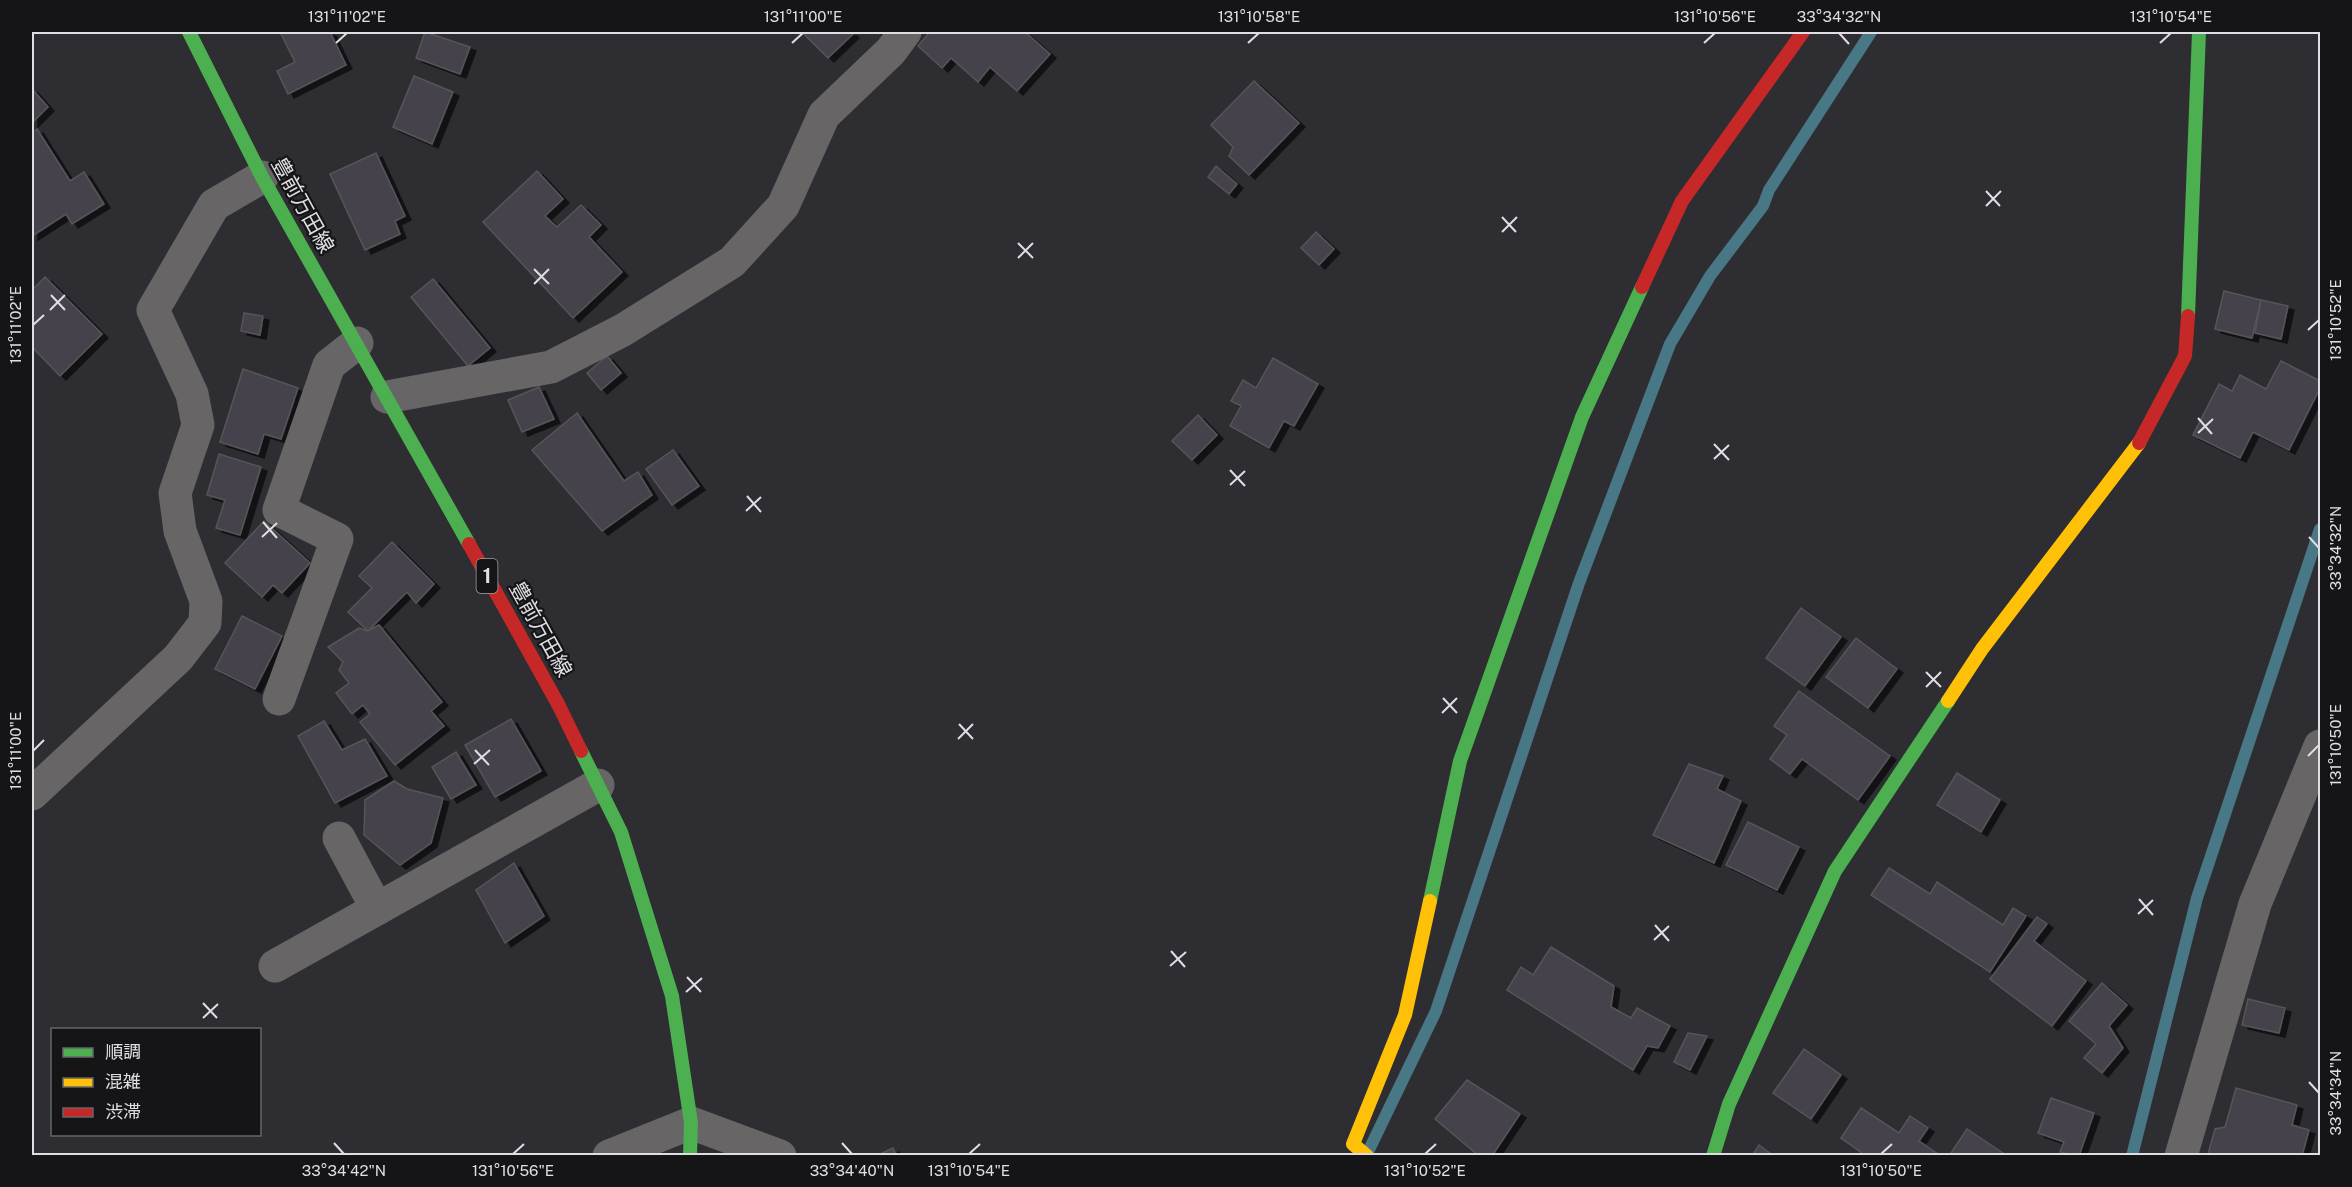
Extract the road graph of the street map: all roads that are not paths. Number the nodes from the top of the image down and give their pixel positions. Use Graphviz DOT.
graph roads {
  1 [pos="189,32"];
  2 [pos="905,32"];
  3 [pos="1803,32"];
  4 [pos="2199,32"];
  5 [pos="262,177"];
  6 [pos="357,343"];
  7 [pos="387,397"];
  8 [pos="279,699"];
  9 [pos="2320,746"];
  10 [pos="598,785"];
  11 [pos="32,794"];
  12 [pos="339,838"];
  13 [pos="377,909"];
  14 [pos="275,966"];
  15 [pos="691,1123"];
  16 [pos="609,1155"];
  17 [pos="690,1155"];
  18 [pos="780,1155"];
  19 [pos="1366,1155"];
  20 [pos="1713,1155"];
  21 [pos="2181,1155"];
  1 -- 5 [label="street, 豊前万田線 / 1"];
  2 -- 7 [label="street"];
  3 -- 19 [label="street"];
  4 -- 20 [label="street"];
  5 -- 6 [label="street, 豊前万田線 / 1"];
  5 -- 11 [label="street"];
  6 -- 7 [label="street, 豊前万田線 / 1"];
  6 -- 8 [label="street"];
  7 -- 10 [label="street, 豊前万田線 / 1"];
  9 -- 21 [label="street"];
  10 -- 13 [label="street"];
  10 -- 15 [label="street, 豊前万田線 / 1"];
  12 -- 13 [label="street"];
  13 -- 14 [label="street"];
  15 -- 16 [label="street"];
  15 -- 17 [label="street, 豊前万田線 / 1"];
  15 -- 18 [label="street"];
}
